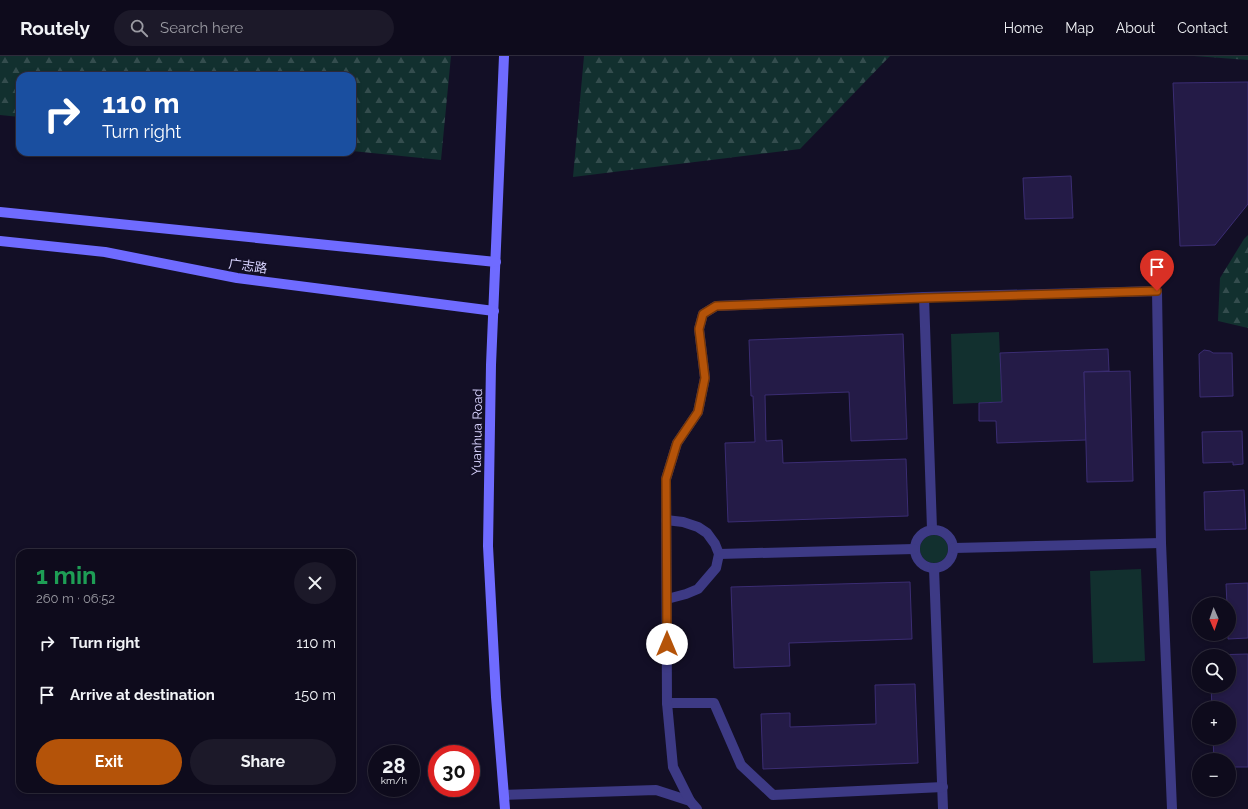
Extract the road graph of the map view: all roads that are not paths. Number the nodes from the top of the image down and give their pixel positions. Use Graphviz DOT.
graph roads {
  1 [pos="504,56"];
  2 [pos="0,212"];
  3 [pos="0,241"];
  4 [pos="496,262"];
  5 [pos="924,298"];
  6 [pos="494,310"];
  7 [pos="666,520"];
  8 [pos="932,529"];
  9 [pos="1161,543"];
  10 [pos="954,548"];
  11 [pos="914,549"];
  12 [pos="719,554"];
  13 [pos="934,568"];
  14 [pos="667,599"];
  15 [pos="667,704"];
  16 [pos="942,787"];
  17 [pos="504,795"];
  18 [pos="694,805"];
  19 [pos="505,809"];
  20 [pos="943,809"];
  21 [pos="1172,809"];
  1 -- 4 [label="street, Yuanhua Road"];
  2 -- 4 [label="street"];
  3 -- 6 [label="street, 广志路"];
  4 -- 6 [label="street, Yuanhua Road"];
  5 -- 7 [label="street"];
  5 -- 8 [label="street"];
  5 -- 9 [label="street"];
  6 -- 17 [label="street, Yuanhua Road"];
  7 -- 12 [label="street"];
  7 -- 14 [label="street"];
  8 -- 10 [label="street"];
  8 -- 11 [label="street"];
  9 -- 10 [label="street"];
  9 -- 21 [label="street"];
  10 -- 13 [label="street"];
  11 -- 12 [label="street"];
  11 -- 13 [label="street"];
  12 -- 14 [label="street"];
  13 -- 16 [label="street"];
  14 -- 15 [label="street"];
  15 -- 16 [label="street"];
  15 -- 18 [label="street"];
  16 -- 20 [label="street"];
  17 -- 18 [label="street"];
  17 -- 19 [label="street, Yuanhua Road"];
}
